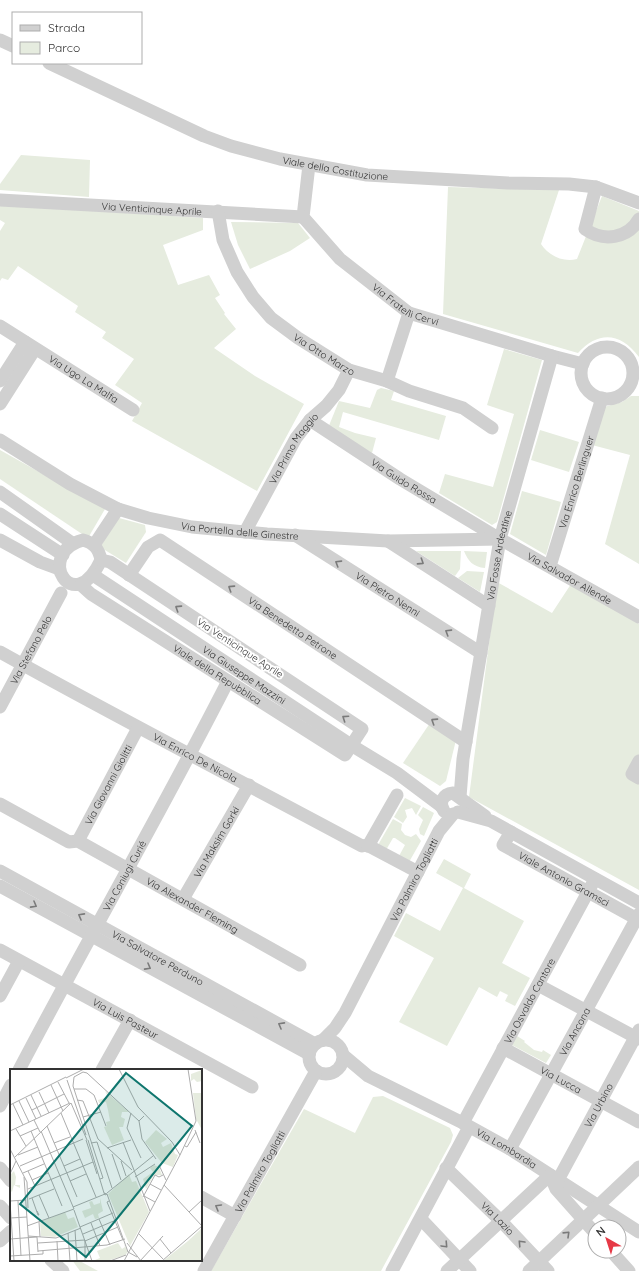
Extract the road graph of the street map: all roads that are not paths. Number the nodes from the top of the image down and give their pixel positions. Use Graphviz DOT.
graph roads {
  1 [pos="0,40"];
  2 [pos="12,46"];
  3 [pos="51,64"];
  4 [pos="309,165"];
  5 [pos="596,187"];
  6 [pos="0,200"];
  7 [pos="639,203"];
  8 [pos="218,212"];
  9 [pos="303,217"];
  10 [pos="639,219"];
  11 [pos="639,232"];
  12 [pos="616,237"];
  13 [pos="409,313"];
  14 [pos="0,326"];
  15 [pos="30,345"];
  16 [pos="552,356"];
  17 [pos="583,364"];
  18 [pos="349,370"];
  19 [pos="0,381"];
  20 [pos="387,381"];
  21 [pos="635,384"];
  22 [pos="602,398"];
  23 [pos="0,404"];
  24 [pos="133,410"];
  25 [pos="310,420"];
  26 [pos="492,428"];
  27 [pos="0,440"];
  28 [pos="0,492"];
  29 [pos="118,509"];
  30 [pos="0,514"];
  31 [pos="245,532"];
  32 [pos="294,535"];
  33 [pos="500,539"];
  34 [pos="0,540"];
  35 [pos="388,541"];
  36 [pos="72,543"];
  37 [pos="94,545"];
  38 [pos="63,555"];
  39 [pos="101,560"];
  40 [pos="550,566"];
  41 [pos="93,575"];
  42 [pos="129,575"];
  43 [pos="69,579"];
  44 [pos="489,606"];
  45 [pos="639,617"];
  46 [pos="0,652"];
  47 [pos="481,653"];
  48 [pos="23,665"];
  49 [pos="228,681"];
  50 [pos="0,707"];
  51 [pos="138,728"];
  52 [pos="466,742"];
  53 [pos="351,745"];
  54 [pos="190,755"];
  55 [pos="639,761"];
  56 [pos="639,778"];
  57 [pos="249,785"];
  58 [pos="397,796"];
  59 [pos="0,804"];
  60 [pos="452,804"];
  61 [pos="511,832"];
  62 [pos="78,841"];
  63 [pos="368,846"];
  64 [pos="130,869"];
  65 [pos="0,871"];
  66 [pos="418,872"];
  67 [pos="595,879"];
  68 [pos="0,886"];
  69 [pos="588,892"];
  70 [pos="183,899"];
  71 [pos="639,903"];
  72 [pos="638,917"];
  73 [pos="95,930"];
  74 [pos="0,950"];
  75 [pos="19,961"];
  76 [pos="300,965"];
  77 [pos="64,984"];
  78 [pos="538,985"];
  79 [pos="0,996"];
  80 [pos="586,1010"];
  81 [pos="345,1013"];
  82 [pos="130,1020"];
  83 [pos="638,1035"];
  84 [pos="316,1046"];
  85 [pos="503,1048"];
  86 [pos="341,1050"];
  87 [pos="20,1069"];
  88 [pos="103,1069"];
  89 [pos="316,1071"];
  90 [pos="337,1071"];
  91 [pos="551,1074"];
  92 [pos="368,1076"];
  93 [pos="252,1086"];
  94 [pos="10,1087"];
  95 [pos="601,1100"];
  96 [pos="1,1102"];
  97 [pos="639,1122"];
  98 [pos="466,1125"];
  99 [pos="510,1149"];
  100 [pos="639,1167"];
  101 [pos="0,1168"];
  102 [pos="446,1168"];
  103 [pos="554,1178"];
  104 [pos="10,1180"];
  105 [pos="202,1198"];
  106 [pos="598,1205"];
  107 [pos="235,1216"];
  108 [pos="421,1219"];
  109 [pos="583,1220"];
  110 [pos="501,1221"];
  111 [pos="587,1224"];
  112 [pos="10,1232"];
  113 [pos="639,1232"];
  114 [pos="0,1241"];
  115 [pos="618,1259"];
  116 [pos="459,1260"];
  117 [pos="52,1261"];
  118 [pos="63,1261"];
  119 [pos="543,1266"];
  120 [pos="63,1271"];
  121 [pos="68,1271"];
  122 [pos="204,1271"];
  123 [pos="392,1271"];
  124 [pos="447,1271"];
  125 [pos="470,1271"];
  126 [pos="529,1271"];
  127 [pos="629,1271"];
  1 -- 2 [label="street"];
  3 -- 4 [label="street, Viale della Costituzione"];
  4 -- 5 [label="street, Viale della Costituzione"];
  4 -- 9 [label="street"];
  5 -- 7 [label="street, Viale della Costituzione"];
  5 -- 12 [label="street"];
  6 -- 8 [label="street, Via Venticinque Aprile"];
  8 -- 9 [label="street, Via Venticinque Aprile"];
  8 -- 18 [label="street, Via Otto Marzo"];
  9 -- 13 [label="street, Via Fratelli Cervi"];
  10 -- 12 [label="street"];
  11 -- 12 [label="street"];
  13 -- 16 [label="street, Via Fratelli Cervi"];
  13 -- 20 [label="street"];
  14 -- 15 [label="street, Via Ugo La Malfa"];
  15 -- 19 [label="street"];
  15 -- 23 [label="street"];
  15 -- 24 [label="street, Via Ugo La Malfa"];
  16 -- 17 [label="street, Via Fratelli Cervi"];
  16 -- 33 [label="street, Via Fosse Ardeatine"];
  17 -- 21 [label="street"];
  17 -- 22 [label="street"];
  18 -- 20 [label="street, Via Otto Marzo"];
  18 -- 25 [label="street, Via Primo Maggio"];
  20 -- 26 [label="street, Via Otto Marzo"];
  21 -- 22 [label="street"];
  22 -- 40 [label="street, Via Enrico Berlinguer"];
  25 -- 31 [label="street, Via Primo Maggio"];
  25 -- 33 [label="street, Via Guido Rossa"];
  27 -- 29 [label="street, Via Portella delle Ginestre"];
  28 -- 36 [label="street"];
  29 -- 31 [label="street, Via Portella delle Ginestre"];
  29 -- 37 [label="street"];
  30 -- 38 [label="street"];
  31 -- 32 [label="street, Via Portella delle Ginestre"];
  32 -- 35 [label="street, Via Portella delle Ginestre"];
  47 -- 32 [label="street, Via Pietro Nenni, one-way"];
  33 -- 35 [label="street, Via Portella delle Ginestre"];
  33 -- 40 [label="street, Via Salvador Allende"];
  33 -- 44 [label="street, Via Fosse Ardeatine"];
  34 -- 43 [label="street, Viale della Repubblica"];
  35 -- 44 [label="street, one-way"];
  36 -- 37 [label="street"];
  36 -- 38 [label="street"];
  37 -- 39 [label="street"];
  38 -- 43 [label="street"];
  39 -- 41 [label="street"];
  39 -- 42 [label="street, Via Venticinque Aprile"];
  40 -- 45 [label="street, Via Salvador Allende"];
  41 -- 43 [label="street"];
  41 -- 53 [label="street, Via Giuseppe Mazzini"];
  52 -- 42 [label="street, Via Benedetto Petrone, one-way"];
  53 -- 42 [label="street, Via Venticinque Aprile, one-way"];
  43 -- 48 [label="street, Via Stefano Pelo"];
  43 -- 49 [label="street, Viale della Repubblica"];
  44 -- 47 [label="street, Via Fosse Ardeatine"];
  46 -- 48 [label="street, Via Enrico De Nicola"];
  47 -- 52 [label="street, Via Fosse Ardeatine"];
  48 -- 50 [label="street, Via Stefano Pelo"];
  48 -- 51 [label="street, Via Enrico De Nicola"];
  49 -- 53 [label="street, Viale della Repubblica"];
  49 -- 54 [label="street, Via Coniugi Curié"];
  51 -- 54 [label="street, Via Enrico De Nicola"];
  51 -- 62 [label="street, Via Giovanni Giolitti"];
  52 -- 60 [label="street, Via Fosse Ardeatine"];
  53 -- 60 [label="street, Via Giuseppe Mazzini"];
  54 -- 57 [label="street, Via Enrico De Nicola"];
  54 -- 64 [label="street, Via Coniugi Curié"];
  55 -- 56 [label="street"];
  57 -- 63 [label="street, Via Enrico De Nicola"];
  57 -- 70 [label="street, Via Maksim Gorki"];
  58 -- 63 [label="street"];
  59 -- 62 [label="street, Via Alexander Fleming"];
  60 -- 61 [label="street, Viale Antonio Gramsci"];
  60 -- 66 [label="street, Via Palmiro Togliatti"];
  61 -- 67 [label="street, Viale Antonio Gramsci"];
  61 -- 69 [label="street, Viale Antonio Gramsci"];
  62 -- 64 [label="street, Via Alexander Fleming"];
  63 -- 66 [label="street, Via Enrico De Nicola"];
  64 -- 70 [label="street, Via Alexander Fleming"];
  64 -- 73 [label="street, Via Coniugi Curié"];
  73 -- 65 [label="street, Via Salvatore Perduno, one-way"];
  66 -- 81 [label="street, Via Palmiro Togliatti"];
  67 -- 69 [label="street, Via Osvaldo Cantore"];
  67 -- 71 [label="street, Viale Antonio Gramsci"];
  68 -- 73 [label="street, Via Salvatore Perduno, one-way"];
  69 -- 72 [label="street, Viale Antonio Gramsci"];
  69 -- 78 [label="street, Via Osvaldo Cantore"];
  70 -- 76 [label="street, Via Alexander Fleming"];
  72 -- 80 [label="street, Via Ancona"];
  73 -- 77 [label="street, Via Coniugi Curié"];
  73 -- 84 [label="street, Via Salvatore Perduno"];
  74 -- 75 [label="street, Via Luis Pasteur"];
  75 -- 77 [label="street, Via Luis Pasteur"];
  75 -- 79 [label="street"];
  77 -- 82 [label="street, Via Luis Pasteur"];
  77 -- 87 [label="street, Via Coniugi Curié"];
  78 -- 80 [label="street"];
  78 -- 85 [label="street, Via Osvaldo Cantore"];
  80 -- 83 [label="street"];
  80 -- 91 [label="street, Via Ancona"];
  81 -- 84 [label="street, Via Palmiro Togliatti"];
  81 -- 86 [label="street, Via Palmiro Togliatti"];
  82 -- 88 [label="street"];
  82 -- 93 [label="street, Via Luis Pasteur"];
  83 -- 95 [label="street, Via Urbino"];
  84 -- 86 [label="street"];
  84 -- 89 [label="street"];
  85 -- 91 [label="street, Via Lucca"];
  85 -- 98 [label="street, Via Osvaldo Cantore"];
  86 -- 90 [label="street"];
  86 -- 92 [label="street, Via Lombardia"];
  89 -- 90 [label="street"];
  89 -- 107 [label="street, Via Palmiro Togliatti"];
  90 -- 92 [label="street, Via Lombardia"];
  91 -- 95 [label="street, Via Lucca"];
  91 -- 99 [label="street, Via Ancona"];
  92 -- 98 [label="street, Via Lombardia"];
  94 -- 96 [label="street"];
  95 -- 97 [label="street, Via Lucca"];
  95 -- 103 [label="street, Via Urbino"];
  98 -- 99 [label="street, Via Lombardia"];
  98 -- 102 [label="street, Via Osvaldo Cantore"];
  99 -- 103 [label="street, Via Lombardia"];
  100 -- 106 [label="street"];
  101 -- 104 [label="street"];
  102 -- 108 [label="street, Via Osvaldo Cantore"];
  102 -- 110 [label="street, Via Lazio"];
  103 -- 106 [label="street, Via Lombardia"];
  103 -- 109 [label="street"];
  103 -- 110 [label="street, Via Urbino"];
  107 -- 105 [label="street, one-way"];
  106 -- 109 [label="street"];
  106 -- 113 [label="street, Via Lombardia"];
  107 -- 122 [label="street, Via Palmiro Togliatti"];
  108 -- 116 [label="street, one-way"];
  108 -- 123 [label="street, Via Osvaldo Cantore"];
  109 -- 111 [label="street"];
  119 -- 109 [label="street, one-way"];
  110 -- 116 [label="street, Via Urbino"];
  119 -- 110 [label="street, Via Lazio, one-way"];
  112 -- 114 [label="street"];
  115 -- 127 [label="street"];
  116 -- 124 [label="street, Via Urbino"];
  116 -- 125 [label="street"];
  117 -- 120 [label="street"];
  118 -- 121 [label="street"];
  119 -- 126 [label="street"];
}
